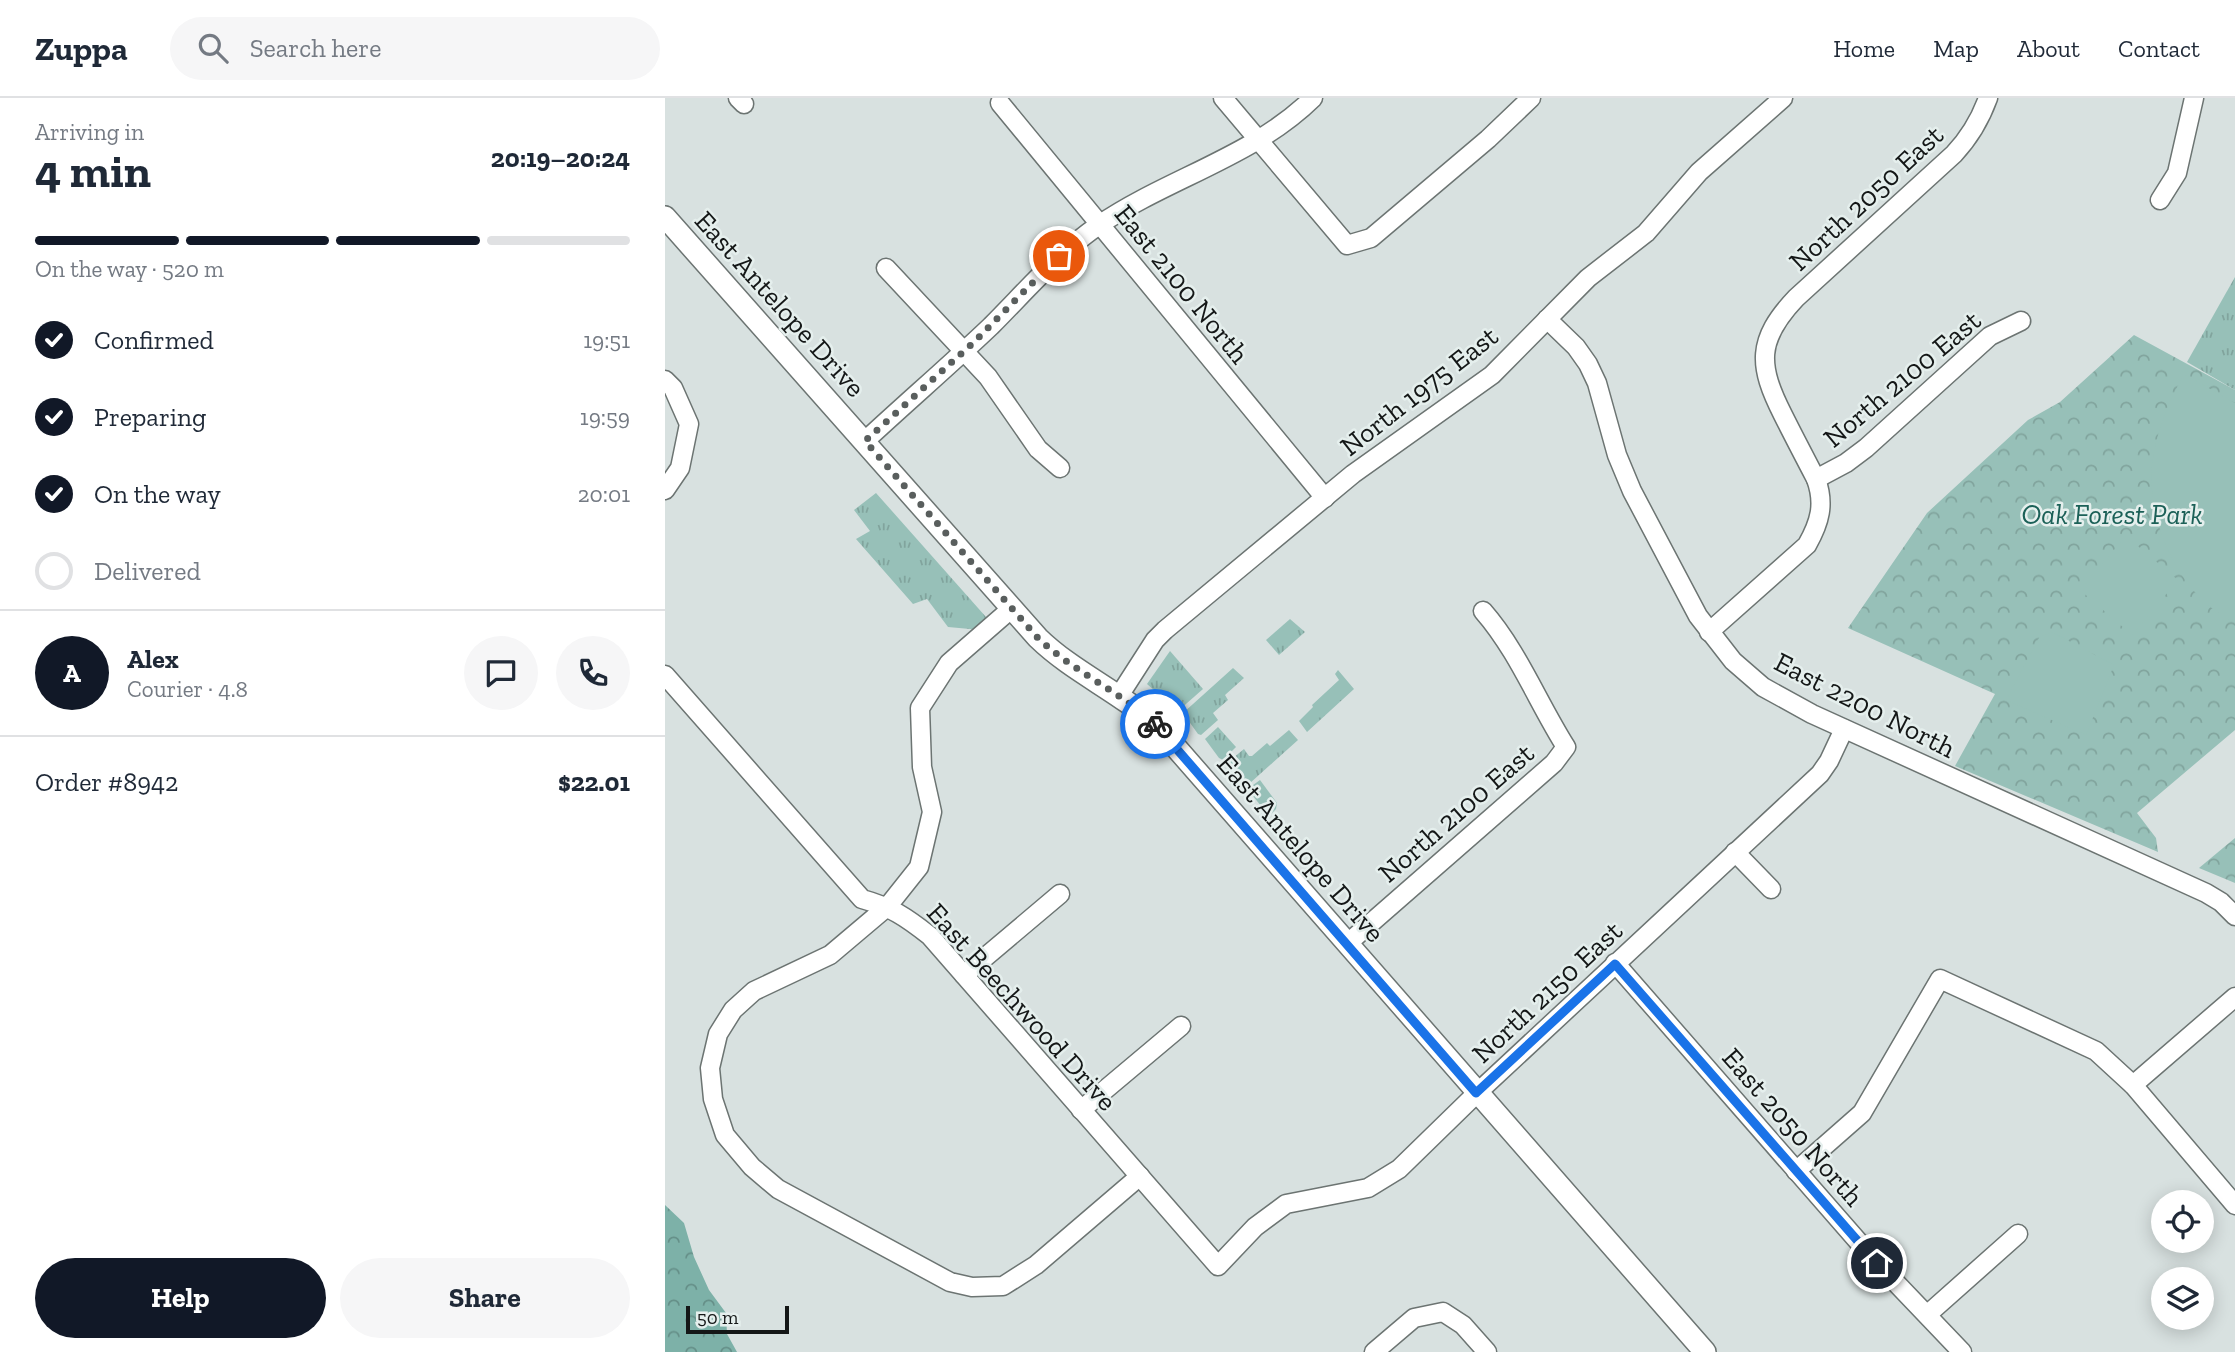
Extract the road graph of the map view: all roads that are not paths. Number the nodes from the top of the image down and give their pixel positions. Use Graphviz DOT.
graph roads {
  1 [pos="1223,98"];
  2 [pos="1314,98"];
  3 [pos="1531,98"];
  4 [pos="1783,98"];
  5 [pos="1988,98"];
  6 [pos="2194,98"];
  7 [pos="1000,103"];
  8 [pos="1257,140"];
  9 [pos="2160,200"];
  10 [pos="665,217"];
  11 [pos="1099,225"];
  12 [pos="886,268"];
  13 [pos="1547,319"];
  14 [pos="2021,321"];
  15 [pos="964,351"];
  16 [pos="665,380"];
  17 [pos="865,441"];
  18 [pos="1060,468"];
  19 [pos="1812,471"];
  20 [pos="665,490"];
  21 [pos="1325,498"];
  22 [pos="1011,609"];
  23 [pos="1483,611"];
  24 [pos="1709,632"];
  25 [pos="665,675"];
  26 [pos="1119,696"];
  27 [pos="1844,729"];
  28 [pos="1735,852"];
  29 [pos="1771,889"];
  30 [pos="1060,894"];
  31 [pos="888,906"];
  32 [pos="2235,916"];
  33 [pos="1348,943"];
  34 [pos="1615,964"];
  35 [pos="964,975"];
  36 [pos="2235,997"];
  37 [pos="1181,1026"];
  38 [pos="2133,1085"];
  39 [pos="1476,1093"];
  40 [pos="1081,1110"];
  41 [pos="1796,1171"];
  42 [pos="1140,1177"];
  43 [pos="2235,1205"];
  44 [pos="2018,1234"];
  45 [pos="1218,1266"];
  46 [pos="1929,1314"];
  47 [pos="1374,1352"];
  48 [pos="1487,1352"];
  49 [pos="1705,1352"];
  50 [pos="1962,1352"];
  1 -- 8 [label="street"];
  2 -- 8 [label="street"];
  3 -- 8 [label="street"];
  4 -- 13 [label="street, North 1975 East"];
  5 -- 19 [label="street, North 2050 East"];
  6 -- 9 [label="street"];
  7 -- 11 [label="street, East 2100 North"];
  8 -- 11 [label="street"];
  10 -- 17 [label="main road, East Antelope Drive"];
  11 -- 15 [label="street"];
  11 -- 21 [label="street, East 2100 North"];
  12 -- 15 [label="street"];
  13 -- 21 [label="street, North 1975 East"];
  13 -- 24 [label="street, East 2200 North"];
  14 -- 19 [label="street, North 2100 East"];
  15 -- 17 [label="street"];
  15 -- 18 [label="street"];
  16 -- 20 [label="street"];
  17 -- 22 [label="main road, East Antelope Drive"];
  19 -- 24 [label="street, North 2100 East"];
  21 -- 26 [label="street, North 1975 East"];
  22 -- 26 [label="main road, East Antelope Drive"];
  22 -- 31 [label="street"];
  23 -- 33 [label="street, North 2100 East"];
  24 -- 27 [label="street, East 2200 North"];
  25 -- 31 [label="street, East Beechwood Drive"];
  26 -- 33 [label="main road, East Antelope Drive"];
  27 -- 28 [label="street, North 2150 East"];
  27 -- 32 [label="street, East 2200 North"];
  28 -- 29 [label="street"];
  28 -- 34 [label="street, North 2150 East"];
  30 -- 35 [label="street"];
  31 -- 35 [label="street, East Beechwood Drive"];
  31 -- 42 [label="street"];
  33 -- 39 [label="main road, East Antelope Drive"];
  34 -- 39 [label="street, North 2150 East"];
  34 -- 41 [label="street, East 2050 North"];
  35 -- 40 [label="street, East Beechwood Drive"];
  36 -- 38 [label="street"];
  37 -- 40 [label="street"];
  38 -- 41 [label="street"];
  38 -- 43 [label="street"];
  39 -- 45 [label="street, North 2150 East"];
  39 -- 49 [label="main road, East Antelope Drive"];
  40 -- 42 [label="street, East Beechwood Drive"];
  41 -- 46 [label="street, East 2050 North"];
  42 -- 45 [label="street, East Beechwood Drive"];
  44 -- 46 [label="street"];
  46 -- 50 [label="street, East 2050 North"];
  47 -- 48 [label="street"];
}
